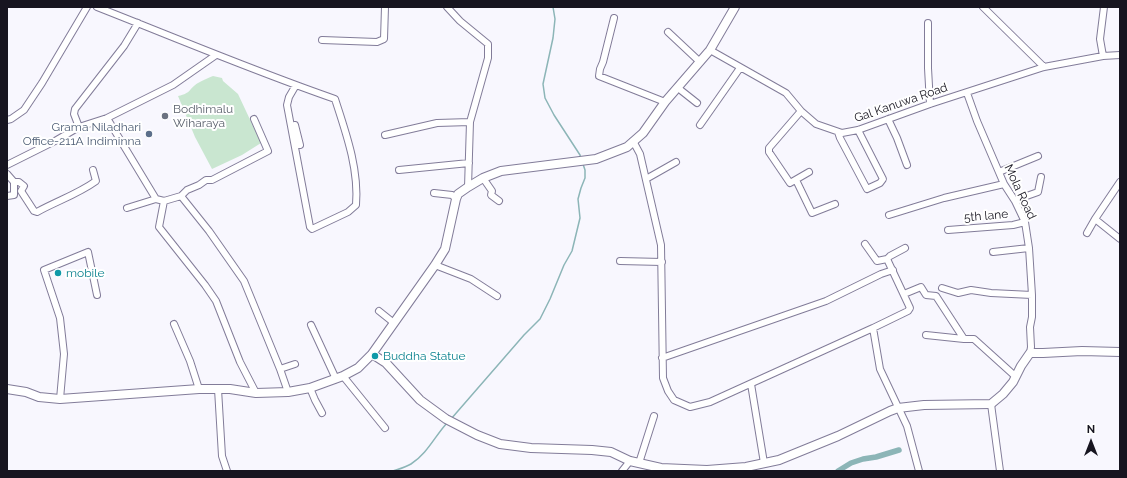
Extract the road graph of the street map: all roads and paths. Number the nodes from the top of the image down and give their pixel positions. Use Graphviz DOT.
graph roads {
  1 [pos="87,7"];
  2 [pos="97,7"];
  3 [pos="385,7"];
  4 [pos="447,7"];
  5 [pos="735,7"];
  6 [pos="983,7"];
  7 [pos="1104,7"];
  8 [pos="614,18"];
  9 [pos="138,23"];
  10 [pos="928,23"];
  11 [pos="668,32"];
  12 [pos="322,40"];
  13 [pos="710,50"];
  14 [pos="216,55"];
  15 [pos="1120,55"];
  16 [pos="1103,56"];
  17 [pos="700,62"];
  18 [pos="1044,67"];
  19 [pos="740,68"];
  20 [pos="296,85"];
  21 [pos="678,88"];
  22 [pos="967,92"];
  23 [pos="665,102"];
  24 [pos="697,103"];
  25 [pos="930,104"];
  26 [pos="801,110"];
  27 [pos="107,118"];
  28 [pos="254,119"];
  29 [pos="888,119"];
  30 [pos="7,120"];
  31 [pos="470,122"];
  32 [pos="295,125"];
  33 [pos="700,125"];
  34 [pos="80,126"];
  35 [pos="858,130"];
  36 [pos="838,132"];
  37 [pos="385,135"];
  38 [pos="633,142"];
  39 [pos="295,145"];
  40 [pos="1038,156"];
  41 [pos="676,162"];
  42 [pos="469,163"];
  43 [pos="907,164"];
  44 [pos="7,165"];
  45 [pos="93,170"];
  46 [pos="399,170"];
  47 [pos="809,172"];
  48 [pos="999,172"];
  49 [pos="7,174"];
  50 [pos="1041,177"];
  51 [pos="483,178"];
  52 [pos="646,179"];
  53 [pos="796,180"];
  54 [pos="14,182"];
  55 [pos="1004,184"];
  56 [pos="1119,186"];
  57 [pos="468,187"];
  58 [pos="434,193"];
  59 [pos="7,196"];
  60 [pos="181,196"];
  61 [pos="156,199"];
  62 [pos="456,199"];
  63 [pos="164,201"];
  64 [pos="499,201"];
  65 [pos="1015,202"];
  66 [pos="835,204"];
  67 [pos="127,208"];
  68 [pos="889,215"];
  69 [pos="1095,219"];
  70 [pos="1025,222"];
  71 [pos="948,230"];
  72 [pos="1087,233"];
  73 [pos="1120,239"];
  74 [pos="865,244"];
  75 [pos="905,248"];
  76 [pos="1029,248"];
  77 [pos="993,252"];
  78 [pos="887,259"];
  79 [pos="620,261"];
  80 [pos="662,262"];
  81 [pos="435,265"];
  82 [pos="892,270"];
  83 [pos="942,288"];
  84 [pos="904,294"];
  85 [pos="97,295"];
  86 [pos="1032,295"];
  87 [pos="497,296"];
  88 [pos="379,311"];
  89 [pos="394,323"];
  90 [pos="174,324"];
  91 [pos="311,325"];
  92 [pos="873,328"];
  93 [pos="926,335"];
  94 [pos="964,339"];
  95 [pos="1120,352"];
  96 [pos="1030,353"];
  97 [pos="372,354"];
  98 [pos="662,358"];
  99 [pos="295,364"];
  100 [pos="280,369"];
  101 [pos="1015,376"];
  102 [pos="340,377"];
  103 [pos="750,384"];
  104 [pos="310,388"];
  105 [pos="7,389"];
  106 [pos="199,389"];
  107 [pos="218,389"];
  108 [pos="288,392"];
  109 [pos="256,393"];
  110 [pos="60,399"];
  111 [pos="990,404"];
  112 [pos="898,408"];
  113 [pos="322,413"];
  114 [pos="654,416"];
  115 [pos="385,428"];
  116 [pos="630,461"];
  117 [pos="639,463"];
  118 [pos="764,463"];
  119 [pos="746,469"];
  120 [pos="227,471"];
  121 [pos="622,471"];
  122 [pos="919,471"];
  123 [pos="1000,471"];
  1 -- 30 [label="street"];
  2 -- 9 [label="street"];
  3 -- 12 [label="street"];
  4 -- 31 [label="street"];
  5 -- 13 [label="street"];
  6 -- 18 [label="street"];
  7 -- 16 [label="street"];
  8 -- 23 [label="street"];
  9 -- 14 [label="street"];
  9 -- 34 [label="street"];
  10 -- 25 [label="street"];
  11 -- 17 [label="street"];
  13 -- 17 [label="street"];
  13 -- 19 [label="street, Gal Kanuwa Road"];
  14 -- 20 [label="street"];
  14 -- 27 [label="street"];
  15 -- 16 [label="street, Gal Kanuwa Road"];
  16 -- 18 [label="street, Gal Kanuwa Road"];
  17 -- 21 [label="street"];
  18 -- 22 [label="street, Gal Kanuwa Road"];
  19 -- 26 [label="street, Gal Kanuwa Road"];
  19 -- 33 [label="street"];
  20 -- 39 [label="street"];
  20 -- 39 [label="street"];
  21 -- 23 [label="street"];
  21 -- 24 [label="street"];
  22 -- 25 [label="street, Gal Kanuwa Road"];
  22 -- 48 [label="street, Mola Road"];
  23 -- 38 [label="street"];
  25 -- 29 [label="street, Gal Kanuwa Road"];
  26 -- 36 [label="street, Gal Kanuwa Road"];
  26 -- 53 [label="street"];
  27 -- 34 [label="street"];
  27 -- 61 [label="street"];
  28 -- 60 [label="street"];
  29 -- 35 [label="street, Gal Kanuwa Road"];
  29 -- 43 [label="street"];
  31 -- 37 [label="street"];
  31 -- 42 [label="street"];
  32 -- 39 [label="street"];
  34 -- 44 [label="street"];
  35 -- 36 [label="street, Gal Kanuwa Road"];
  35 -- 36 [label="street"];
  38 -- 51 [label="street"];
  38 -- 52 [label="street"];
  40 -- 48 [label="street"];
  41 -- 52 [label="street"];
  42 -- 46 [label="street"];
  42 -- 57 [label="street"];
  45 -- 54 [label="street"];
  47 -- 53 [label="street"];
  48 -- 55 [label="street, Mola Road"];
  49 -- 54 [label="street"];
  50 -- 65 [label="street"];
  51 -- 57 [label="street"];
  51 -- 64 [label="street"];
  52 -- 80 [label="street"];
  53 -- 66 [label="street"];
  54 -- 59 [label="street"];
  55 -- 65 [label="street, Mola Road"];
  55 -- 68 [label="street"];
  56 -- 69 [label="street"];
  57 -- 62 [label="street"];
  58 -- 62 [label="street"];
  60 -- 63 [label="street"];
  60 -- 100 [label="street"];
  61 -- 63 [label="street"];
  61 -- 67 [label="street"];
  62 -- 81 [label="street"];
  63 -- 109 [label="street"];
  65 -- 70 [label="street, Mola Road"];
  69 -- 72 [label="street"];
  69 -- 73 [label="street"];
  70 -- 71 [label="street, 5th lane"];
  70 -- 76 [label="street, Mola Road"];
  74 -- 78 [label="street"];
  75 -- 78 [label="street"];
  76 -- 77 [label="street"];
  76 -- 86 [label="street, Mola Road"];
  78 -- 82 [label="street"];
  79 -- 80 [label="street"];
  80 -- 98 [label="street"];
  81 -- 87 [label="street"];
  81 -- 89 [label="street"];
  82 -- 84 [label="street"];
  82 -- 98 [label="street"];
  83 -- 86 [label="street"];
  84 -- 92 [label="street"];
  84 -- 94 [label="street"];
  85 -- 110 [label="street"];
  86 -- 96 [label="street, Mola Road"];
  88 -- 89 [label="street"];
  89 -- 97 [label="street"];
  90 -- 106 [label="street"];
  91 -- 102 [label="street"];
  92 -- 103 [label="street"];
  92 -- 112 [label="street"];
  93 -- 94 [label="street"];
  94 -- 101 [label="street"];
  95 -- 96 [label="street"];
  96 -- 101 [label="street"];
  97 -- 102 [label="street"];
  97 -- 116 [label="street"];
  98 -- 103 [label="street"];
  99 -- 100 [label="street"];
  100 -- 108 [label="street"];
  101 -- 111 [label="street"];
  102 -- 104 [label="street"];
  102 -- 115 [label="street"];
  103 -- 118 [label="street"];
  104 -- 108 [label="street"];
  104 -- 113 [label="street"];
  105 -- 110 [label="street"];
  106 -- 107 [label="street"];
  106 -- 110 [label="street"];
  107 -- 109 [label="street"];
  107 -- 120 [label="street"];
  108 -- 109 [label="street"];
  111 -- 112 [label="street"];
  111 -- 123 [label="street"];
  112 -- 118 [label="street"];
  112 -- 122 [label="street"];
  114 -- 117 [label="street"];
  116 -- 117 [label="street"];
  116 -- 121 [label="street"];
  117 -- 119 [label="street"];
  118 -- 119 [label="street"];
}
